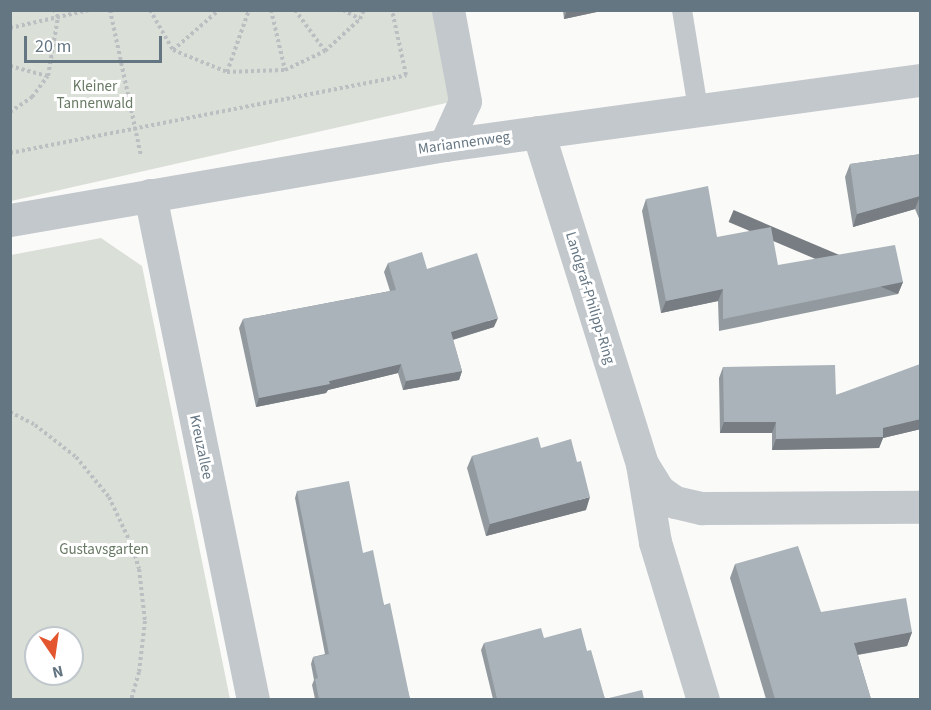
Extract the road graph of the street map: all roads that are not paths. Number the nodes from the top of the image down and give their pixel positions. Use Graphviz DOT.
graph roads {
  1 [pos="448,10"];
  2 [pos="682,10"];
  3 [pos="921,80"];
  4 [pos="698,109"];
  5 [pos="538,132"];
  6 [pos="445,145"];
  7 [pos="150,195"];
  8 [pos="10,220"];
  9 [pos="642,464"];
  10 [pos="921,507"];
  11 [pos="253,699"];
  12 [pos="703,699"];
  1 -- 6 [label="street"];
  2 -- 4 [label="lane"];
  3 -- 4 [label="street, Mariannenweg"];
  4 -- 5 [label="street, Mariannenweg"];
  5 -- 6 [label="street, Mariannenweg"];
  5 -- 9 [label="street, Landgraf-Philipp-Ring"];
  6 -- 7 [label="street, Mariannenweg"];
  7 -- 8 [label="street, Mariannenweg"];
  7 -- 11 [label="street, Kreuzallee"];
  9 -- 10 [label="street, Landgraf-Philipp-Ring"];
  9 -- 12 [label="street, Landgraf-Philipp-Ring"];
}
